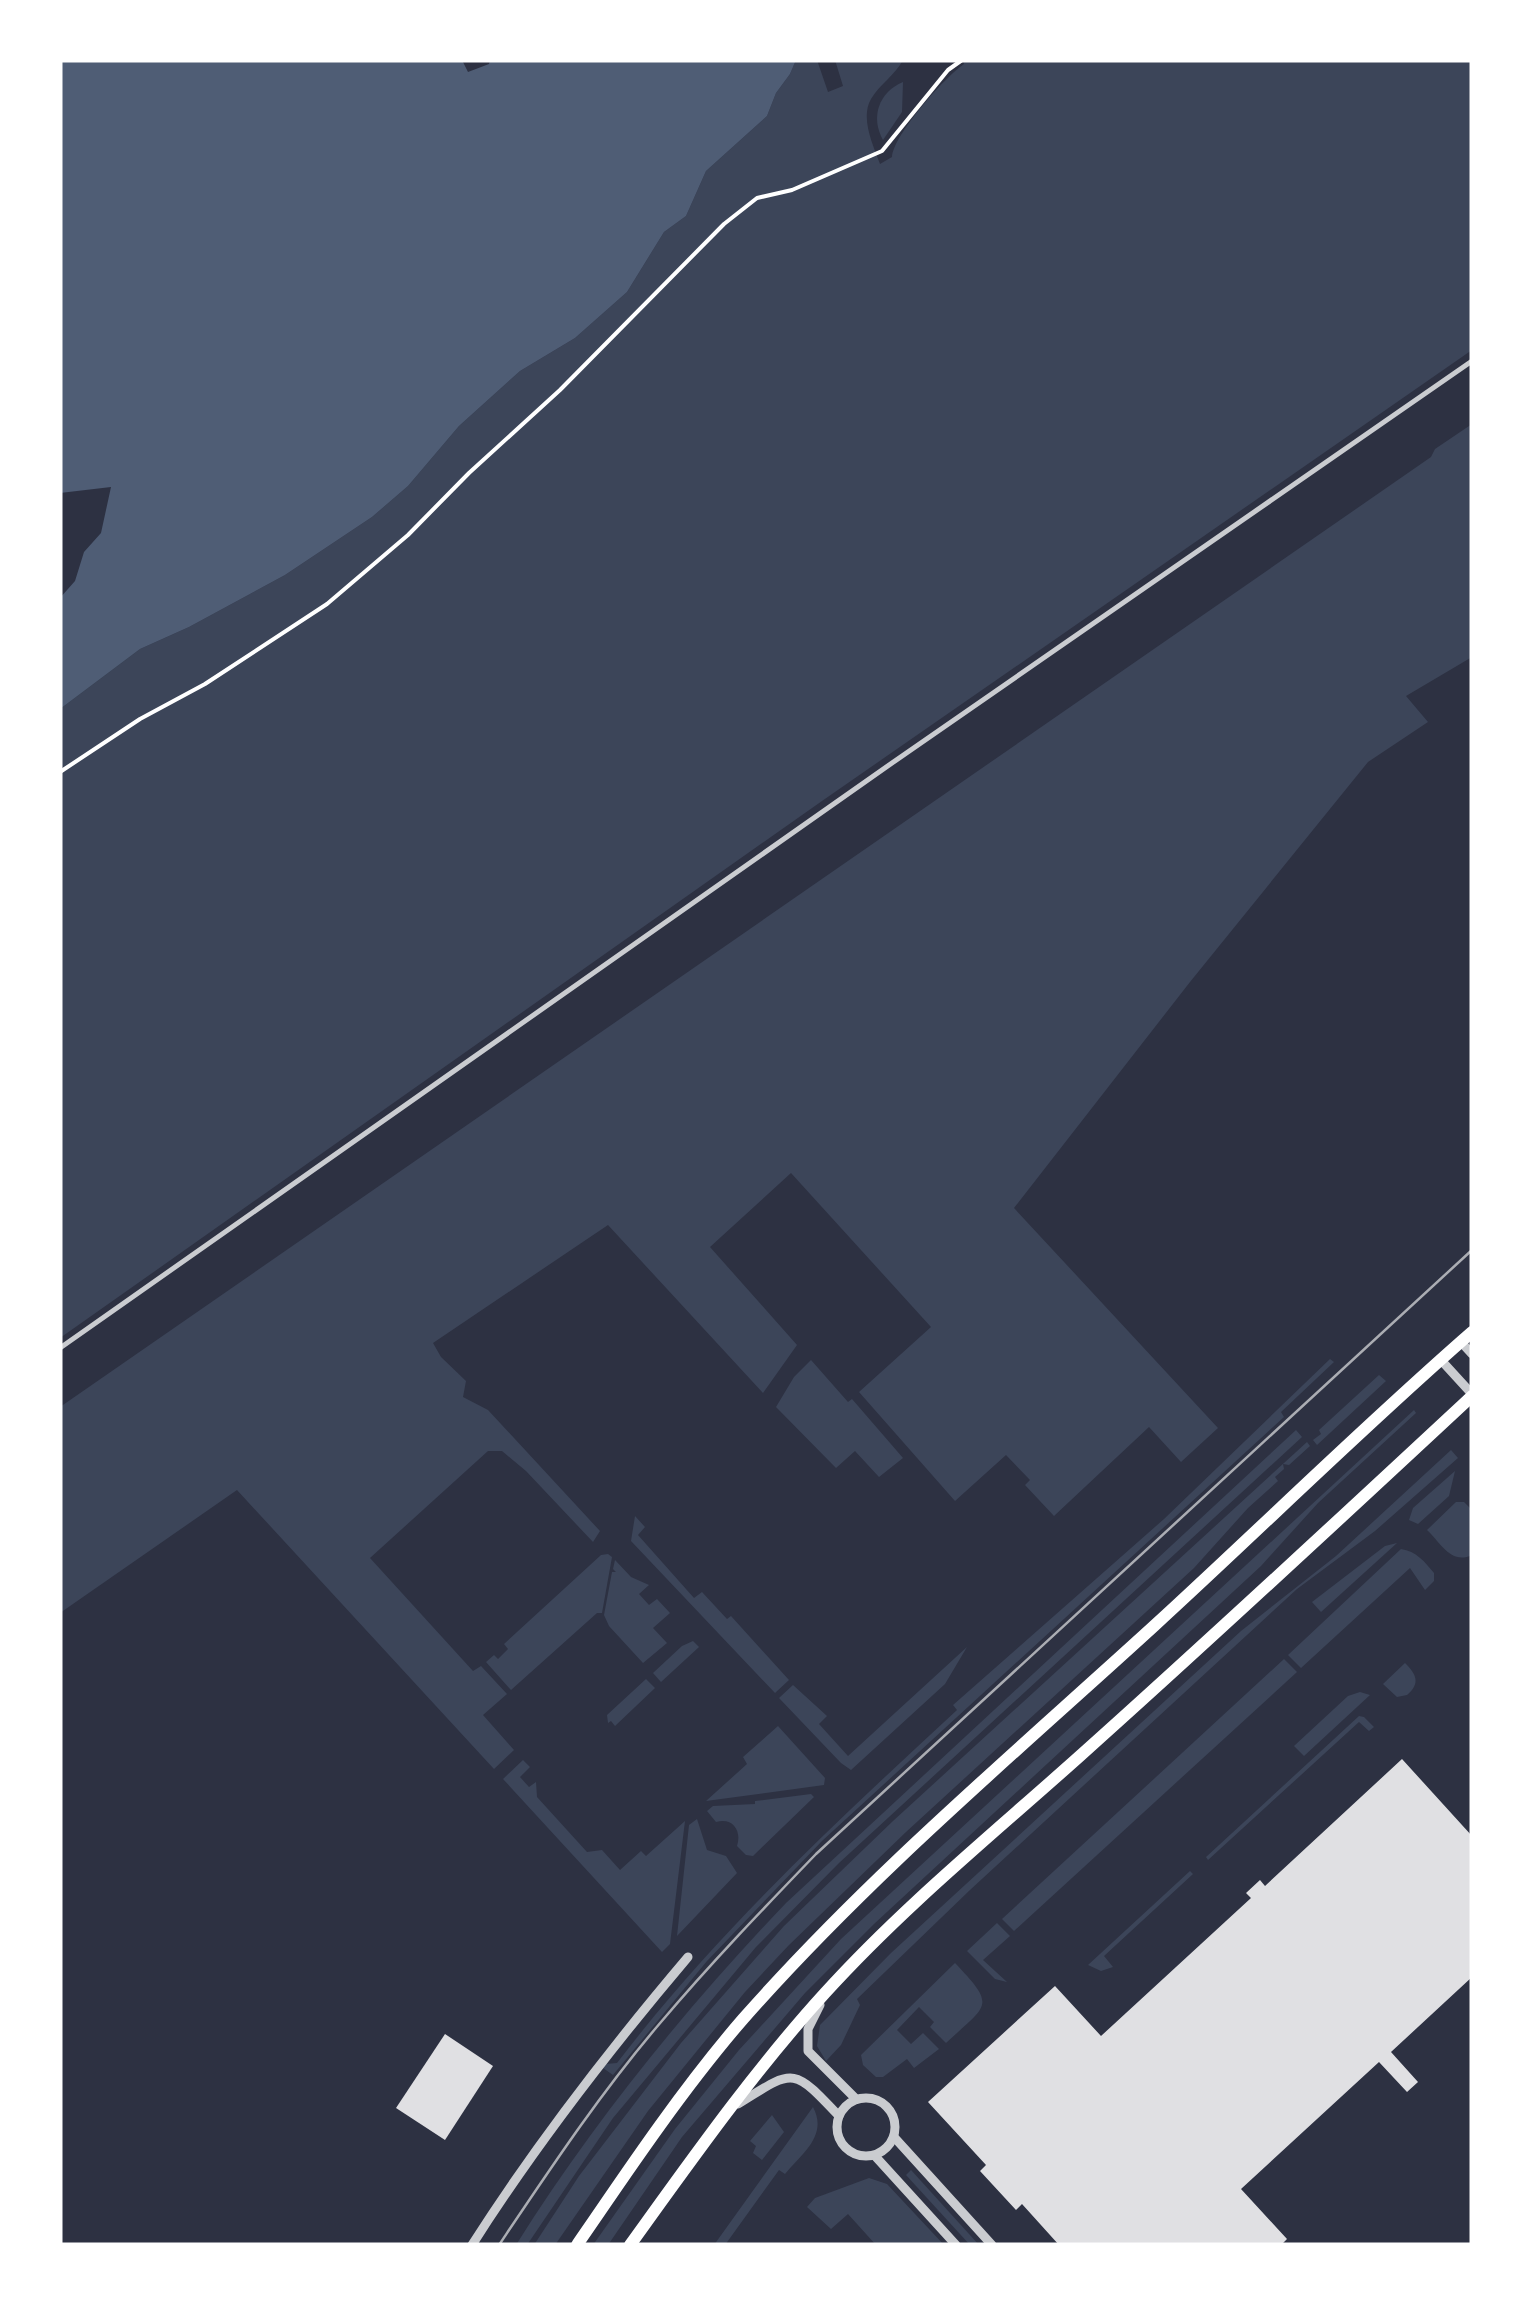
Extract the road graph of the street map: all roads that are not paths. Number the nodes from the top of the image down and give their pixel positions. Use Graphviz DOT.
graph roads {
  1 [pos="1472,362"];
  2 [pos="1466,1337"];
  3 [pos="60,1348"];
  4 [pos="1472,1354"];
  5 [pos="1440,1360"];
  6 [pos="1472,1395"];
  7 [pos="688,1956"];
  8 [pos="826,1992"];
  9 [pos="856,2099"];
  10 [pos="731,2108"];
  11 [pos="839,2116"];
  12 [pos="894,2137"];
  13 [pos="874,2156"];
  14 [pos="472,2245"];
  15 [pos="577,2245"];
  16 [pos="630,2245"];
  17 [pos="956,2245"];
  18 [pos="992,2245"];
  1 -- 3 [label="lane"];
  2 -- 4 [label="street"];
  2 -- 5 [label="main road"];
  5 -- 6 [label="street"];
  5 -- 15 [label="main road"];
  6 -- 8 [label="main road"];
  7 -- 14 [label="street"];
  8 -- 9 [label="street"];
  8 -- 10 [label="main road"];
  9 -- 11 [label="street"];
  9 -- 12 [label="street"];
  10 -- 11 [label="street"];
  10 -- 16 [label="main road"];
  11 -- 13 [label="street"];
  12 -- 13 [label="street"];
  12 -- 18 [label="street"];
  13 -- 17 [label="street"];
}
